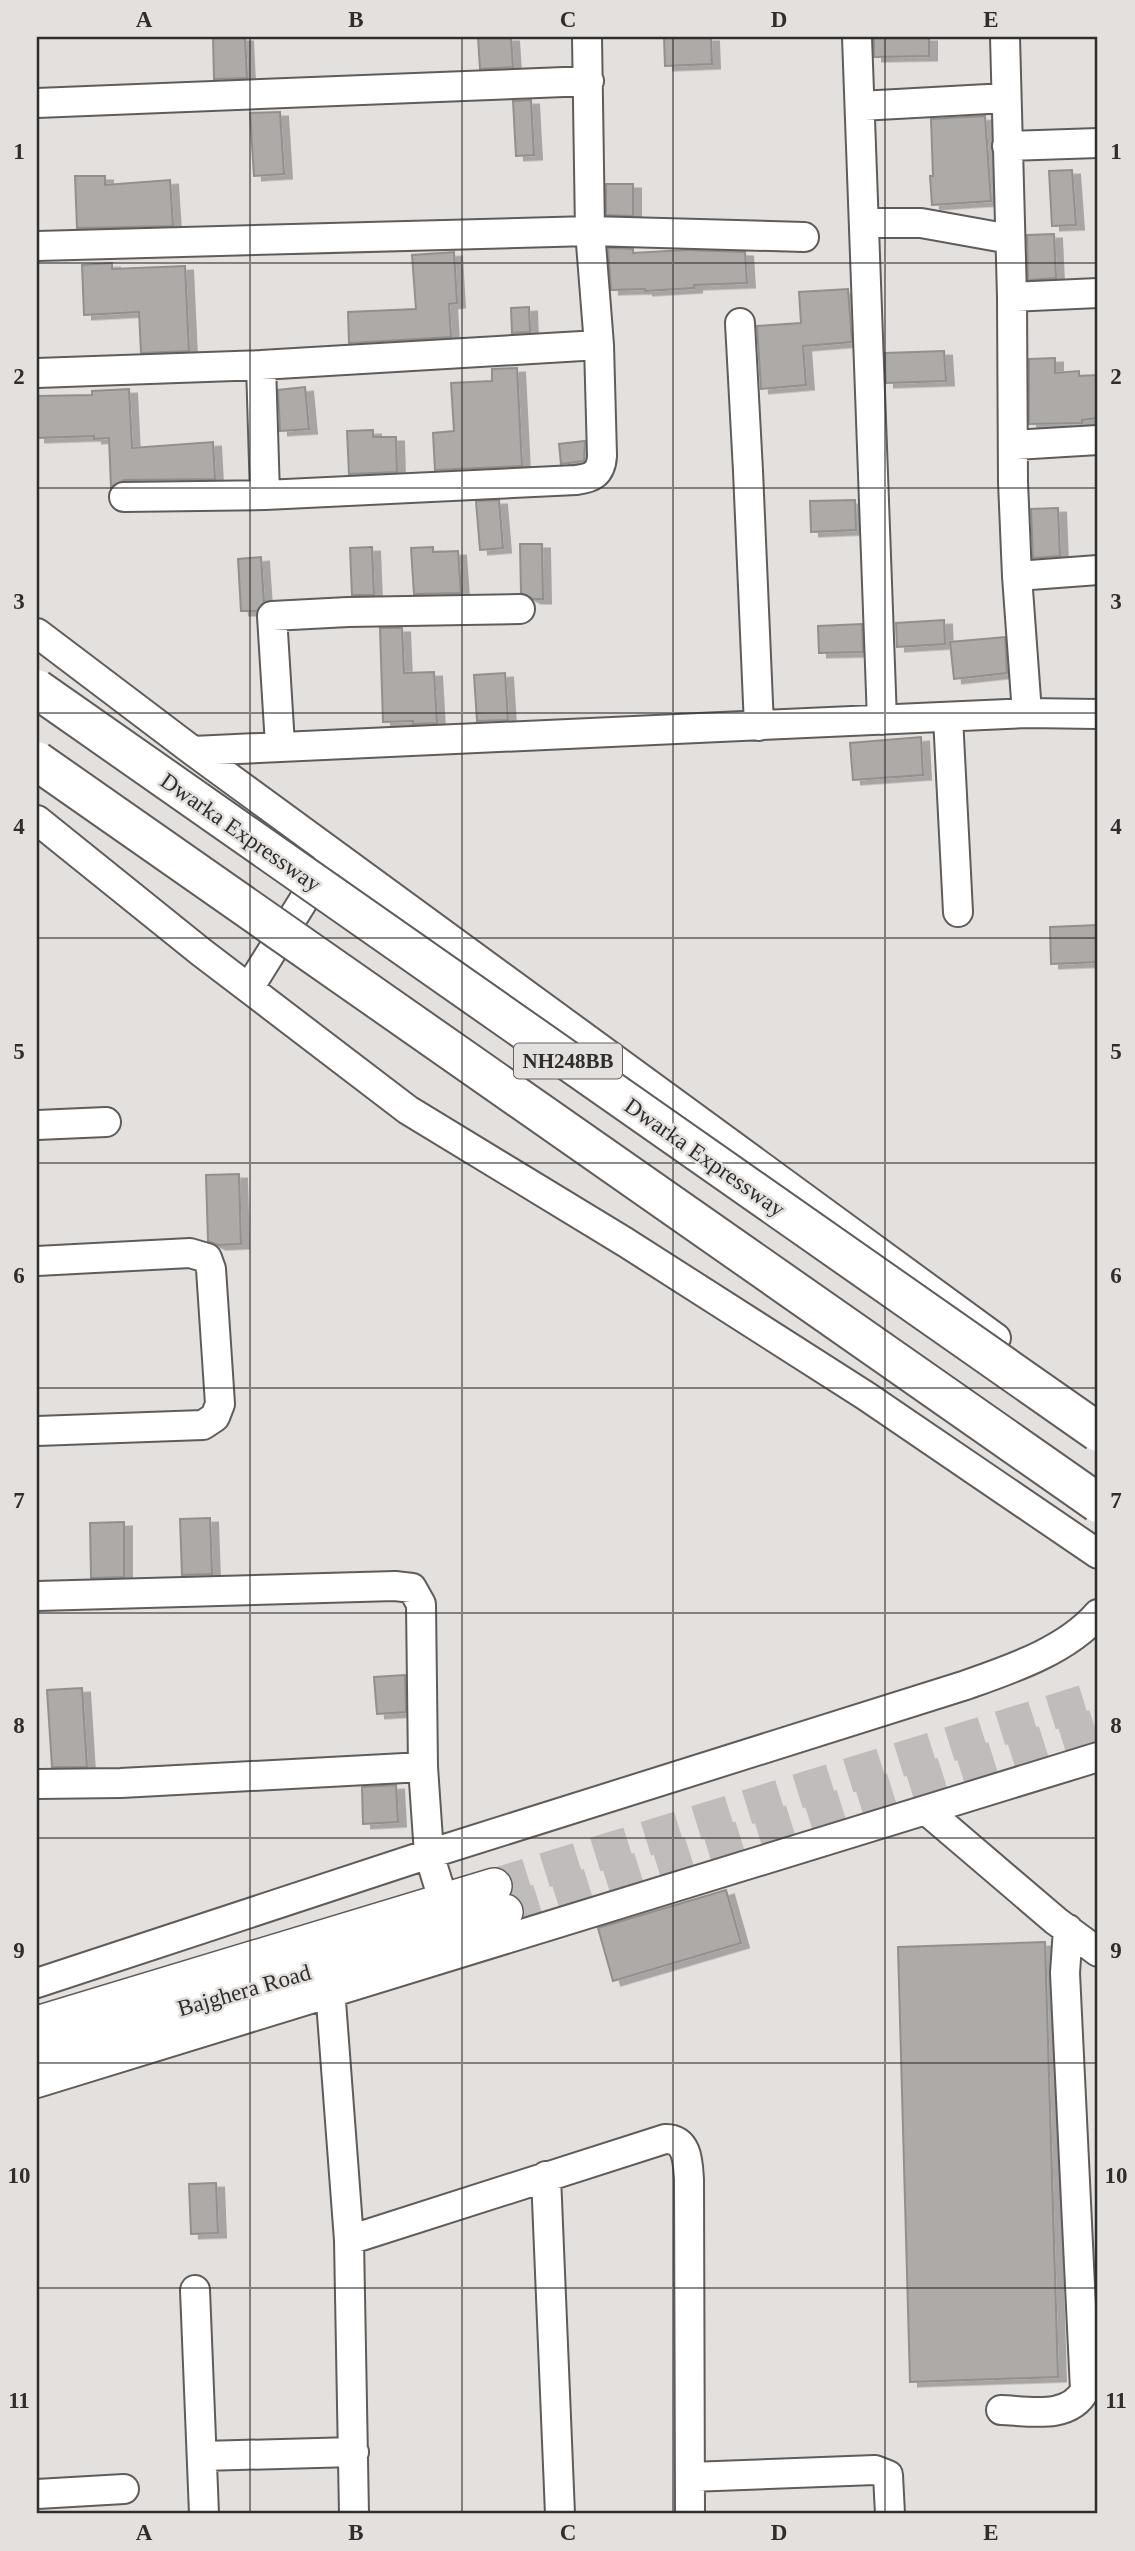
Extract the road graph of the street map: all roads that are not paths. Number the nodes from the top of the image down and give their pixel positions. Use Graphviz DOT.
graph roads {
  1 [pos="587,37"];
  2 [pos="857,37"];
  3 [pos="1005,37"];
  4 [pos="589,81"];
  5 [pos="1006,98"];
  6 [pos="37,103"];
  7 [pos="860,106"];
  8 [pos="1098,143"];
  9 [pos="1007,146"];
  10 [pos="864,223"];
  11 [pos="590,231"];
  12 [pos="804,237"];
  13 [pos="1010,239"];
  14 [pos="37,246"];
  15 [pos="1098,293"];
  16 [pos="1012,297"];
  17 [pos="740,323"];
  18 [pos="599,345"];
  19 [pos="261,365"];
  20 [pos="37,373"];
  21 [pos="1098,440"];
  22 [pos="1014,445"];
  23 [pos="265,495"];
  24 [pos="124,497"];
  25 [pos="1098,570"];
  26 [pos="1017,576"];
  27 [pos="520,610"];
  28 [pos="37,633"];
  29 [pos="37,689"];
  30 [pos="1027,713"];
  31 [pos="1098,714"];
  32 [pos="948,717"];
  33 [pos="882,720"];
  34 [pos="758,726"];
  35 [pos="280,745"];
  36 [pos="193,751"];
  37 [pos="37,761"];
  38 [pos="37,820"];
  39 [pos="333,853"];
  40 [pos="958,912"];
  41 [pos="249,988"];
  42 [pos="106,1122"];
  43 [pos="37,1125"];
  44 [pos="37,1261"];
  45 [pos="1098,1410"];
  46 [pos="37,1430"];
  47 [pos="1098,1432"];
  48 [pos="1098,1503"];
  49 [pos="1098,1554"];
  50 [pos="37,1596"];
  51 [pos="1098,1614"];
  52 [pos="1098,1757"];
  53 [pos="423,1767"];
  54 [pos="37,1784"];
  55 [pos="926,1810"];
  56 [pos="429,1854"];
  57 [pos="499,1899"];
  58 [pos="448,1915"];
  59 [pos="1068,1929"];
  60 [pos="1098,1952"];
  61 [pos="330,1979"];
  62 [pos="37,1983"];
  63 [pos="37,2024"];
  64 [pos="37,2052"];
  65 [pos="37,2083"];
  66 [pos="547,2176"];
  67 [pos="349,2240"];
  68 [pos="195,2290"];
  69 [pos="1001,2410"];
  70 [pos="354,2452"];
  71 [pos="202,2456"];
  72 [pos="690,2477"];
  73 [pos="124,2489"];
  74 [pos="37,2494"];
  75 [pos="204,2514"];
  76 [pos="354,2514"];
  77 [pos="560,2514"];
  78 [pos="690,2514"];
  79 [pos="890,2514"];
  1 -- 4 [label="street"];
  2 -- 7 [label="street"];
  3 -- 5 [label="street"];
  4 -- 6 [label="street"];
  4 -- 11 [label="street"];
  5 -- 7 [label="street"];
  5 -- 9 [label="street"];
  7 -- 10 [label="street"];
  8 -- 9 [label="street"];
  9 -- 13 [label="street"];
  10 -- 13 [label="street"];
  10 -- 33 [label="street"];
  11 -- 12 [label="street"];
  11 -- 14 [label="street"];
  11 -- 18 [label="street"];
  13 -- 16 [label="street"];
  15 -- 16 [label="street"];
  16 -- 22 [label="street"];
  17 -- 34 [label="street"];
  18 -- 19 [label="street"];
  18 -- 23 [label="street"];
  19 -- 20 [label="street"];
  19 -- 23 [label="street"];
  21 -- 22 [label="street"];
  22 -- 26 [label="street"];
  23 -- 24 [label="street"];
  25 -- 26 [label="street"];
  26 -- 30 [label="street"];
  27 -- 35 [label="street"];
  28 -- 36 [label="street"];
  29 -- 47 [label="highway, Dwarka Expressway / NH248BB, bridge"];
  30 -- 31 [label="street"];
  30 -- 32 [label="street"];
  32 -- 33 [label="street"];
  32 -- 40 [label="street"];
  33 -- 34 [label="street"];
  34 -- 35 [label="street"];
  35 -- 36 [label="street"];
  36 -- 39 [label="street"];
  37 -- 48 [label="highway, NH248BB, bridge"];
  38 -- 41 [label="street"];
  39 -- 41 [label="street"];
  39 -- 45 [label="street"];
  41 -- 49 [label="street"];
  42 -- 43 [label="street"];
  44 -- 46 [label="street"];
  50 -- 53 [label="street"];
  51 -- 56 [label="street"];
  52 -- 55 [label="street"];
  53 -- 54 [label="street"];
  53 -- 56 [label="street"];
  55 -- 59 [label="street"];
  55 -- 61 [label="street"];
  56 -- 58 [label="street"];
  56 -- 62 [label="street"];
  57 -- 58 [label="main road"];
  58 -- 61 [label="main road, Bajghera Road"];
  58 -- 63 [label="main road, Bajghera Road"];
  59 -- 60 [label="street"];
  59 -- 69 [label="street"];
  61 -- 64 [label="main road, Bajghera Road"];
  61 -- 65 [label="street"];
  61 -- 67 [label="street"];
  66 -- 67 [label="street"];
  66 -- 72 [label="street"];
  66 -- 77 [label="street"];
  67 -- 70 [label="street"];
  68 -- 71 [label="street"];
  70 -- 71 [label="street"];
  70 -- 76 [label="street"];
  71 -- 75 [label="street"];
  72 -- 78 [label="street"];
  72 -- 79 [label="street"];
  73 -- 74 [label="street"];
}
